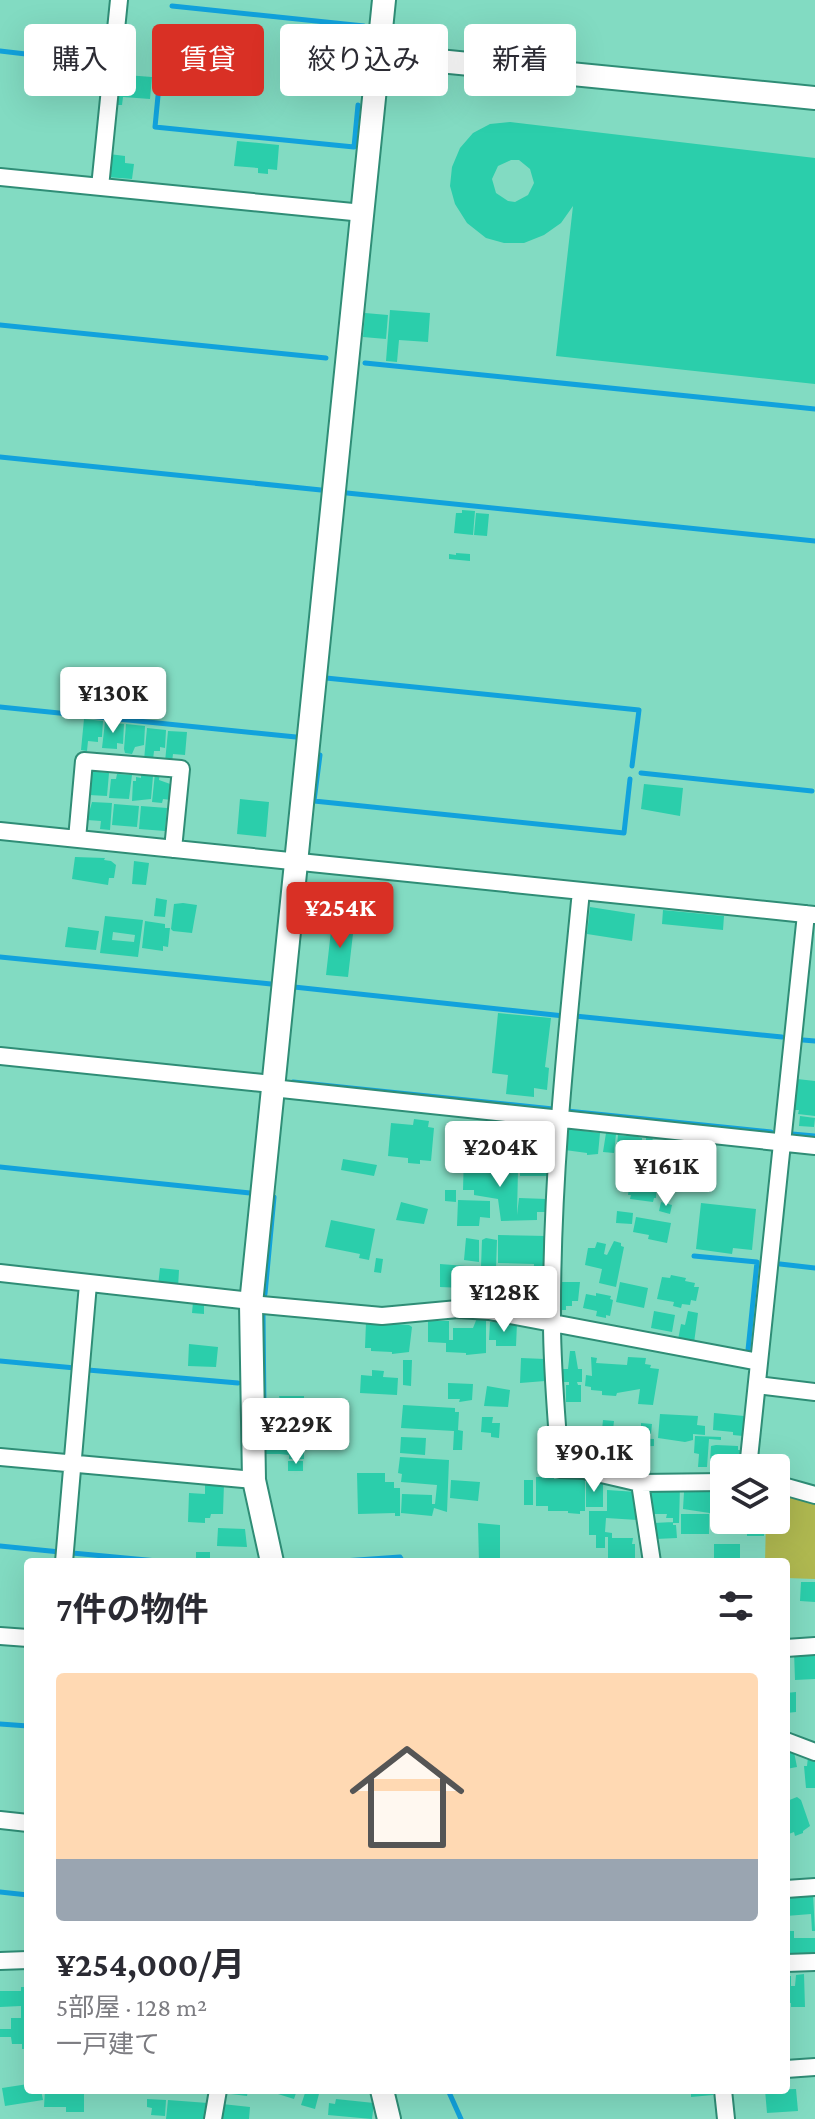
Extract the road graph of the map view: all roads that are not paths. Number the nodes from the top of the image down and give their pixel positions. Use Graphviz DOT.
graph roads {
  1 [pos="119,0"];
  2 [pos="384,0"];
  3 [pos="381,24"];
  4 [pos="448,62"];
  5 [pos="374,96"];
  6 [pos="815,98"];
  7 [pos="0,177"];
  8 [pos="100,187"];
  9 [pos="363,213"];
  10 [pos="0,831"];
  11 [pos="77,839"];
  12 [pos="173,849"];
  13 [pos="296,862"];
  14 [pos="581,891"];
  15 [pos="810,914"];
  16 [pos="0,1056"];
  17 [pos="272,1086"];
  18 [pos="559,1119"];
  19 [pos="782,1142"];
  20 [pos="815,1146"];
  21 [pos="0,1273"];
  22 [pos="88,1284"];
  23 [pos="251,1302"];
  24 [pos="551,1324"];
  25 [pos="759,1362"];
  26 [pos="757,1385"];
  27 [pos="815,1392"];
  28 [pos="750,1454"];
  29 [pos="0,1457"];
  30 [pos="73,1464"];
  31 [pos="254,1480"];
  32 [pos="710,1482"];
  33 [pos="640,1483"];
  34 [pos="790,1488"];
  35 [pos="815,1495"];
  36 [pos="64,1558"];
  37 [pos="271,1558"];
  38 [pos="651,1558"];
  39 [pos="0,1636"];
  40 [pos="24,1638"];
  41 [pos="815,1646"];
  42 [pos="790,1648"];
  43 [pos="790,1743"];
  44 [pos="815,1752"];
  45 [pos="0,1820"];
  46 [pos="24,1823"];
  47 [pos="815,1887"];
  48 [pos="790,1889"];
  49 [pos="24,1960"];
  50 [pos="0,1961"];
  51 [pos="815,1962"];
  52 [pos="790,1963"];
  53 [pos="815,2067"];
  54 [pos="790,2069"];
  55 [pos="217,2094"];
  56 [pos="383,2094"];
  57 [pos="723,2094"];
  58 [pos="213,2119"];
  59 [pos="389,2119"];
  60 [pos="726,2119"];
  1 -- 8 [label="street"];
  2 -- 3 [label="street"];
  4 -- 6 [label="street"];
  5 -- 9 [label="street"];
  7 -- 8 [label="street"];
  8 -- 9 [label="street"];
  9 -- 13 [label="street"];
  10 -- 11 [label="street"];
  11 -- 12 [label="street"];
  11 -- 12 [label="street"];
  12 -- 13 [label="street"];
  13 -- 14 [label="street"];
  13 -- 17 [label="street"];
  14 -- 15 [label="street"];
  14 -- 18 [label="street"];
  15 -- 19 [label="street"];
  16 -- 17 [label="street"];
  17 -- 18 [label="street"];
  17 -- 23 [label="street"];
  18 -- 19 [label="street"];
  18 -- 24 [label="street"];
  19 -- 20 [label="street"];
  19 -- 25 [label="street"];
  21 -- 22 [label="street"];
  22 -- 23 [label="street"];
  22 -- 30 [label="street"];
  23 -- 24 [label="street"];
  23 -- 31 [label="street"];
  24 -- 25 [label="street"];
  24 -- 33 [label="street"];
  25 -- 26 [label="street"];
  26 -- 27 [label="street"];
  26 -- 28 [label="street"];
  29 -- 30 [label="street"];
  30 -- 31 [label="street"];
  30 -- 36 [label="street"];
  31 -- 37 [label="street"];
  32 -- 33 [label="street"];
  33 -- 38 [label="street"];
  34 -- 35 [label="street"];
  39 -- 40 [label="street"];
  41 -- 42 [label="street"];
  43 -- 44 [label="street"];
  45 -- 46 [label="street"];
  47 -- 48 [label="street"];
  49 -- 50 [label="street"];
  51 -- 52 [label="street"];
  53 -- 54 [label="street"];
  55 -- 58 [label="street"];
  56 -- 59 [label="street"];
  57 -- 60 [label="street"];
}
